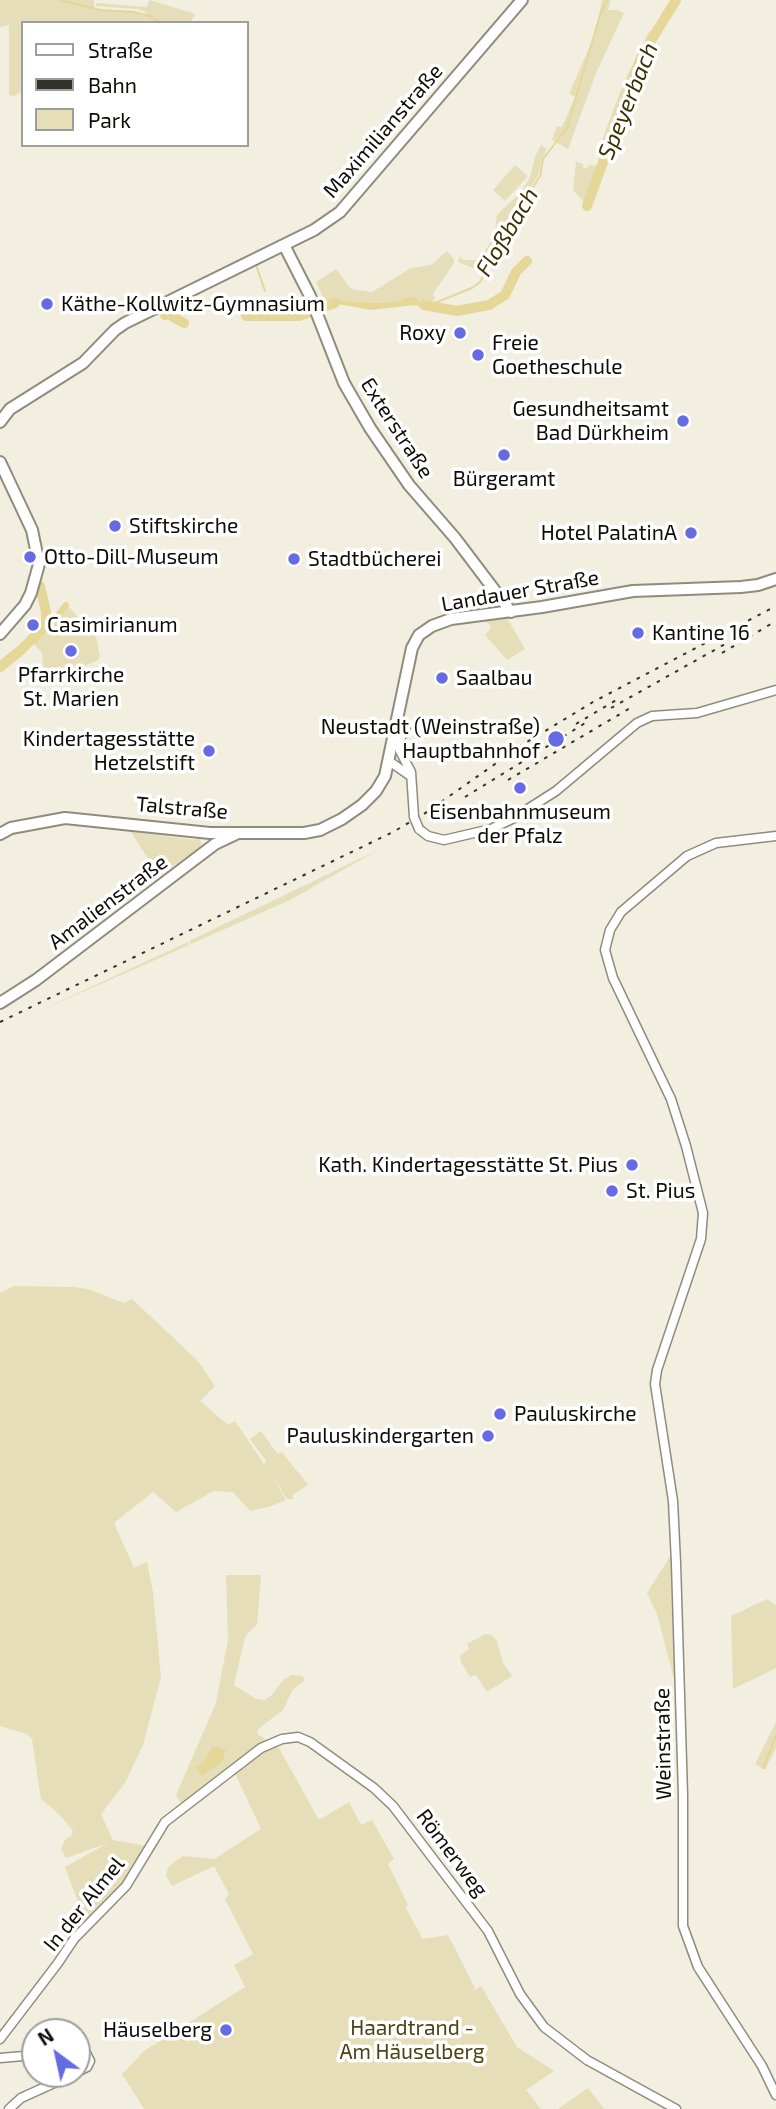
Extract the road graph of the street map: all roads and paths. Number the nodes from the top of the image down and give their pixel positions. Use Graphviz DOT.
graph roads {
  1 [pos="522,0"];
  2 [pos="284,245"];
  3 [pos="0,422"];
  4 [pos="0,462"];
  5 [pos="776,579"];
  6 [pos="511,612"];
  7 [pos="0,634"];
  8 [pos="776,690"];
  9 [pos="407,728"];
  10 [pos="396,738"];
  11 [pos="403,759"];
  12 [pos="390,761"];
  13 [pos="412,781"];
  14 [pos="357,808"];
  15 [pos="203,832"];
  16 [pos="0,834"];
  17 [pos="776,836"];
  18 [pos="213,842"];
  19 [pos="0,1003"];
  20 [pos="165,1822"];
  21 [pos="0,2039"];
  22 [pos="21,2057"];
  23 [pos="0,2059"];
  24 [pos="43,2088"];
  25 [pos="776,2095"];
  26 [pos="9,2108"];
  27 [pos="676,2109"];
  1 -- 2 [label="main road, Maximilianstraße"];
  2 -- 3 [label="main road, Maximilianstraße"];
  2 -- 6 [label="main road, Exterstraße"];
  4 -- 7 [label="main road"];
  5 -- 6 [label="main road, Landauer Straße"];
  6 -- 10 [label="main road, Landauer Straße"];
  8 -- 13 [label="street, bridge"];
  9 -- 10 [label="street"];
  10 -- 11 [label="street"];
  10 -- 12 [label="main road, Landauer Straße"];
  11 -- 12 [label="street"];
  11 -- 13 [label="street"];
  12 -- 13 [label="street"];
  12 -- 14 [label="main road, Landauer Straße"];
  14 -- 18 [label="main road, Talstraße"];
  15 -- 16 [label="main road, Talstraße"];
  15 -- 18 [label="main road, Talstraße"];
  15 -- 18 [label="main road"];
  17 -- 25 [label="street, Weinstraße"];
  18 -- 19 [label="main road, Amalienstraße"];
  20 -- 21 [label="street, In der Almel"];
  20 -- 27 [label="street, Römerweg"];
  22 -- 23 [label="street"];
  24 -- 26 [label="street"];
}
